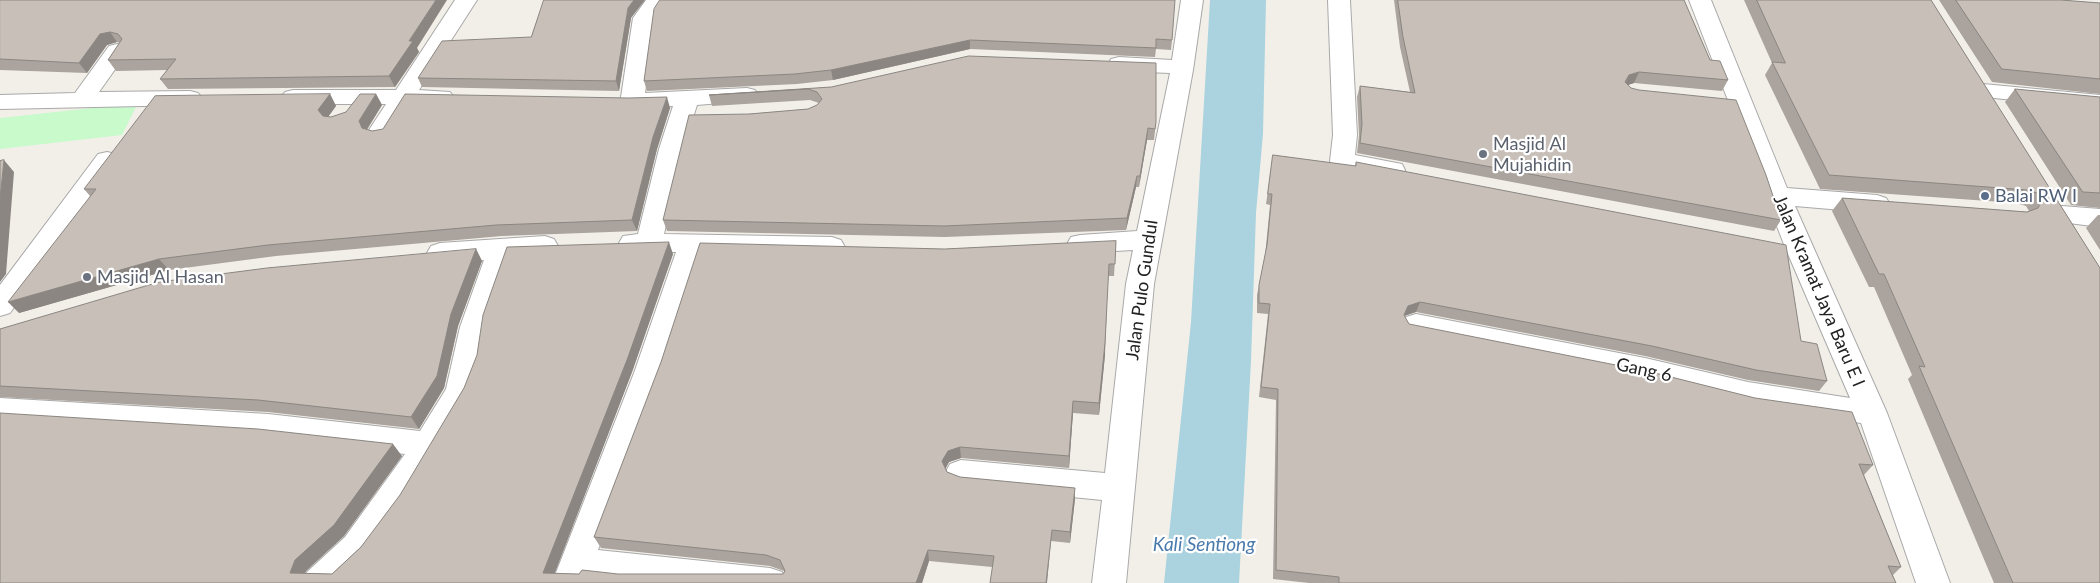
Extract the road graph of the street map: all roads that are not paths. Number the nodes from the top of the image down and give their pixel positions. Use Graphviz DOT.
graph roads {
  1 [pos="466,0"];
  2 [pos="657,0"];
  3 [pos="1192,0"];
  4 [pos="1339,0"];
  5 [pos="1695,2"];
  6 [pos="118,51"];
  7 [pos="1097,71"];
  8 [pos="1180,77"];
  9 [pos="769,94"];
  10 [pos="211,97"];
  11 [pos="269,97"];
  12 [pos="468,98"];
  13 [pos="81,100"];
  14 [pos="0,102"];
  15 [pos="2100,102"];
  16 [pos="397,103"];
  17 [pos="682,106"];
  18 [pos="752,115"];
  19 [pos="1999,116"];
  20 [pos="379,132"];
  21 [pos="119,145"];
  22 [pos="1417,174"];
  23 [pos="1777,196"];
  24 [pos="1897,205"];
  25 [pos="2100,218"];
  26 [pos="2076,237"];
  27 [pos="1148,240"];
  28 [pos="693,242"];
  29 [pos="1771,242"];
  30 [pos="649,243"];
  31 [pos="609,244"];
  32 [pos="569,245"];
  33 [pos="1054,246"];
  34 [pos="860,247"];
  35 [pos="1798,247"];
  36 [pos="502,248"];
  37 [pos="417,255"];
  38 [pos="3,322"];
  39 [pos="1416,325"];
  40 [pos="0,410"];
  41 [pos="1872,413"];
  42 [pos="428,445"];
  43 [pos="961,473"];
  44 [pos="1118,488"];
  45 [pos="572,573"];
  46 [pos="319,583"];
  47 [pos="770,583"];
  48 [pos="1109,583"];
  49 [pos="1933,583"];
  1 -- 16 [label="street"];
  2 -- 17 [label="street"];
  3 -- 8 [label="street, Jalan Pulo Gundul"];
  4 -- 22 [label="street"];
  5 -- 23 [label="street, Jalan Kramat Jaya Baru E I"];
  6 -- 13 [label="street"];
  7 -- 8 [label="street"];
  8 -- 27 [label="street, Jalan Pulo Gundul"];
  9 -- 17 [label="street"];
  10 -- 13 [label="street"];
  11 -- 16 [label="street"];
  12 -- 16 [label="street"];
  13 -- 14 [label="street"];
  15 -- 19 [label="street"];
  16 -- 20 [label="street"];
  17 -- 18 [label="street"];
  17 -- 30 [label="street"];
  21 -- 38 [label="street"];
  23 -- 24 [label="street"];
  23 -- 35 [label="street, Jalan Kramat Jaya Baru E I"];
  25 -- 26 [label="street"];
  27 -- 33 [label="street"];
  27 -- 44 [label="street, Jalan Pulo Gundul"];
  28 -- 30 [label="street"];
  28 -- 34 [label="street"];
  28 -- 45 [label="street"];
  29 -- 35 [label="street"];
  30 -- 31 [label="street"];
  32 -- 36 [label="street"];
  35 -- 41 [label="street, Jalan Kramat Jaya Baru E I"];
  36 -- 37 [label="street"];
  36 -- 42 [label="street"];
  39 -- 41 [label="street, Gang 6"];
  40 -- 42 [label="street"];
  41 -- 49 [label="street, Jalan Kramat Jaya Baru E I"];
  42 -- 46 [label="street"];
  43 -- 44 [label="street"];
  44 -- 48 [label="street, Jalan Pulo Gundul"];
  45 -- 47 [label="street"];
}
